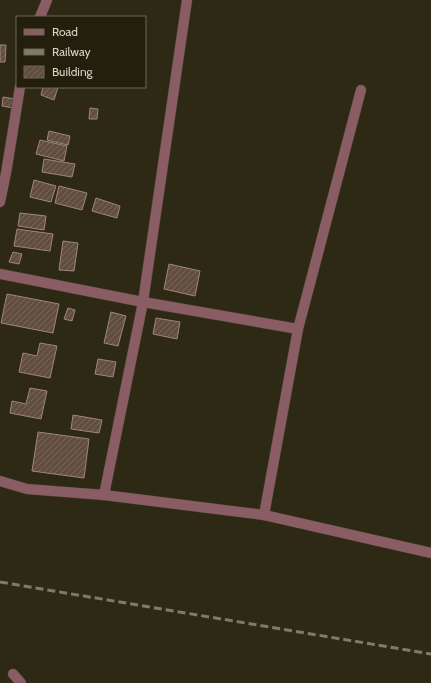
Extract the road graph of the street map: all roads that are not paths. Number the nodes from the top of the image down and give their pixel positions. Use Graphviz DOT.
graph roads {
  1 [pos="46,0"];
  2 [pos="187,0"];
  3 [pos="40,16"];
  4 [pos="20,88"];
  5 [pos="361,90"];
  6 [pos="0,202"];
  7 [pos="0,274"];
  8 [pos="143,302"];
  9 [pos="298,329"];
  10 [pos="0,481"];
  11 [pos="104,495"];
  12 [pos="264,515"];
  13 [pos="431,553"];
  14 [pos="13,674"];
  15 [pos="21,683"];
  1 -- 3 [label="street"];
  2 -- 8 [label="street"];
  4 -- 6 [label="street"];
  5 -- 9 [label="street"];
  7 -- 8 [label="street"];
  8 -- 9 [label="street"];
  8 -- 11 [label="street"];
  9 -- 12 [label="street"];
  10 -- 11 [label="street"];
  11 -- 12 [label="street"];
  12 -- 13 [label="street"];
  14 -- 15 [label="street"];
}
